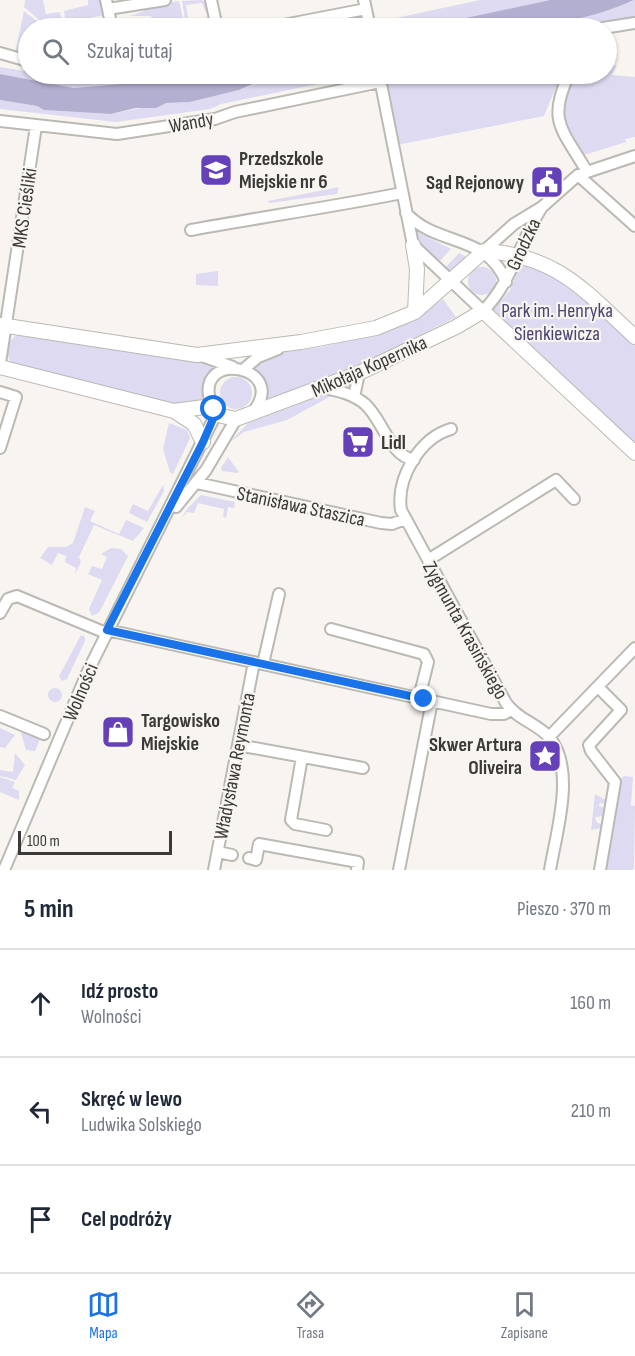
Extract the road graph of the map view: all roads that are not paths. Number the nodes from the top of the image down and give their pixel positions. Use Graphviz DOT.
graph roads {
  1 [pos="165,0"];
  2 [pos="211,0"];
  3 [pos="107,5"];
  4 [pos="367,14"];
  5 [pos="215,18"];
  6 [pos="339,18"];
  7 [pos="635,23"];
  8 [pos="617,26"];
  9 [pos="0,53"];
  10 [pos="18,58"];
  11 [pos="354,84"];
  12 [pos="381,84"];
  13 [pos="565,84"];
  14 [pos="0,121"];
  15 [pos="36,126"];
  16 [pos="635,156"];
  17 [pos="582,173"];
  18 [pos="402,193"];
  19 [pos="542,207"];
  20 [pos="406,212"];
  21 [pos="635,226"];
  22 [pos="191,230"];
  23 [pos="413,245"];
  24 [pos="484,251"];
  25 [pos="516,255"];
  26 [pos="452,282"];
  27 [pos="506,282"];
  28 [pos="483,311"];
  29 [pos="415,312"];
  30 [pos="4,326"];
  31 [pos="635,337"];
  32 [pos="301,342"];
  33 [pos="197,355"];
  34 [pos="0,365"];
  35 [pos="238,368"];
  36 [pos="360,373"];
  37 [pos="325,388"];
  38 [pos="0,392"];
  39 [pos="354,397"];
  40 [pos="214,409"];
  41 [pos="174,411"];
  42 [pos="252,413"];
  43 [pos="236,419"];
  44 [pos="451,429"];
  45 [pos="203,442"];
  46 [pos="0,448"];
  47 [pos="635,453"];
  48 [pos="414,460"];
  49 [pos="197,483"];
  50 [pos="574,499"];
  51 [pos="166,518"];
  52 [pos="405,519"];
  53 [pos="428,560"];
  54 [pos="279,594"];
  55 [pos="0,613"];
  56 [pos="331,629"];
  57 [pos="106,631"];
  58 [pos="635,648"];
  59 [pos="259,663"];
  60 [pos="598,687"];
  61 [pos="419,698"];
  62 [pos="432,701"];
  63 [pos="511,710"];
  64 [pos="0,716"];
  65 [pos="44,734"];
  66 [pos="549,737"];
  67 [pos="238,745"];
  68 [pos="302,757"];
  69 [pos="363,768"];
  70 [pos="326,830"];
  71 [pos="218,852"];
  72 [pos="232,855"];
  73 [pos="249,858"];
  74 [pos="4,870"];
  75 [pos="214,870"];
  76 [pos="357,870"];
  77 [pos="399,870"];
  78 [pos="550,870"];
  79 [pos="600,870"];
  1 -- 3 [label="street"];
  2 -- 5 [label="street"];
  4 -- 6 [label="street"];
  7 -- 8 [label="street"];
  9 -- 10 [label="street"];
  11 -- 15 [label="street, Wandy"];
  12 -- 18 [label="street"];
  13 -- 17 [label="street"];
  14 -- 15 [label="street, Wandy"];
  15 -- 30 [label="street, MKS Cieśliki"];
  16 -- 17 [label="street, Grodzka"];
  17 -- 19 [label="street, Grodzka"];
  17 -- 21 [label="street"];
  18 -- 20 [label="street"];
  18 -- 22 [label="street"];
  19 -- 24 [label="street, Grodzka"];
  19 -- 25 [label="street, Grodzka"];
  20 -- 23 [label="street"];
  20 -- 24 [label="street"];
  23 -- 26 [label="street"];
  23 -- 29 [label="main road"];
  24 -- 25 [label="main road"];
  24 -- 26 [label="main road, Mikołaja Kopernika"];
  24 -- 27 [label="street"];
  25 -- 27 [label="street, Grodzka"];
  25 -- 31 [label="main road"];
  26 -- 28 [label="street"];
  26 -- 29 [label="main road, Mikołaja Kopernika"];
  27 -- 28 [label="street, Grodzka"];
  28 -- 36 [label="main road, Mikołaja Kopernika"];
  28 -- 47 [label="main road"];
  29 -- 32 [label="main road, Mikołaja Kopernika"];
  30 -- 33 [label="main road, Mikołaja Kopernika"];
  30 -- 34 [label="street, MKS Cieśliki"];
  32 -- 33 [label="main road, Mikołaja Kopernika"];
  32 -- 35 [label="street, Mikołaja Kopernika"];
  33 -- 35 [label="street, Mikołaja Kopernika"];
  34 -- 41 [label="main road"];
  35 -- 40 [label="street"];
  35 -- 42 [label="street"];
  36 -- 37 [label="main road, Mikołaja Kopernika"];
  36 -- 39 [label="street"];
  37 -- 39 [label="street"];
  37 -- 42 [label="main road, Mikołaja Kopernika"];
  38 -- 46 [label="street"];
  39 -- 48 [label="street"];
  40 -- 41 [label="main road"];
  40 -- 43 [label="main road"];
  40 -- 45 [label="street, Wolności"];
  41 -- 45 [label="main road"];
  42 -- 43 [label="main road"];
  43 -- 49 [label="street, Wolności"];
  44 -- 48 [label="street, Zygmunta Krasińskiego"];
  45 -- 51 [label="street, Wolności"];
  48 -- 52 [label="street, Zygmunta Krasińskiego"];
  49 -- 51 [label="street, Wolności"];
  49 -- 52 [label="street, Stanisława Staszica"];
  50 -- 53 [label="street"];
  51 -- 57 [label="street, Wolności"];
  52 -- 53 [label="street, Zygmunta Krasińskiego"];
  53 -- 63 [label="street, Zygmunta Krasińskiego"];
  54 -- 59 [label="street, Władysława Reymonta"];
  55 -- 57 [label="street"];
  56 -- 61 [label="street"];
  57 -- 59 [label="street"];
  57 -- 74 [label="street, Wolności"];
  58 -- 60 [label="street"];
  59 -- 61 [label="street"];
  59 -- 67 [label="street, Władysława Reymonta"];
  60 -- 66 [label="street"];
  60 -- 79 [label="street"];
  61 -- 62 [label="street"];
  62 -- 63 [label="street"];
  62 -- 77 [label="street"];
  63 -- 66 [label="street, Zygmunta Krasińskiego"];
  64 -- 65 [label="street"];
  66 -- 78 [label="street"];
  67 -- 68 [label="street"];
  67 -- 71 [label="street, Władysława Reymonta"];
  68 -- 69 [label="street"];
  68 -- 70 [label="street"];
  71 -- 72 [label="street"];
  71 -- 75 [label="street, Władysława Reymonta"];
  73 -- 76 [label="street"];
}
